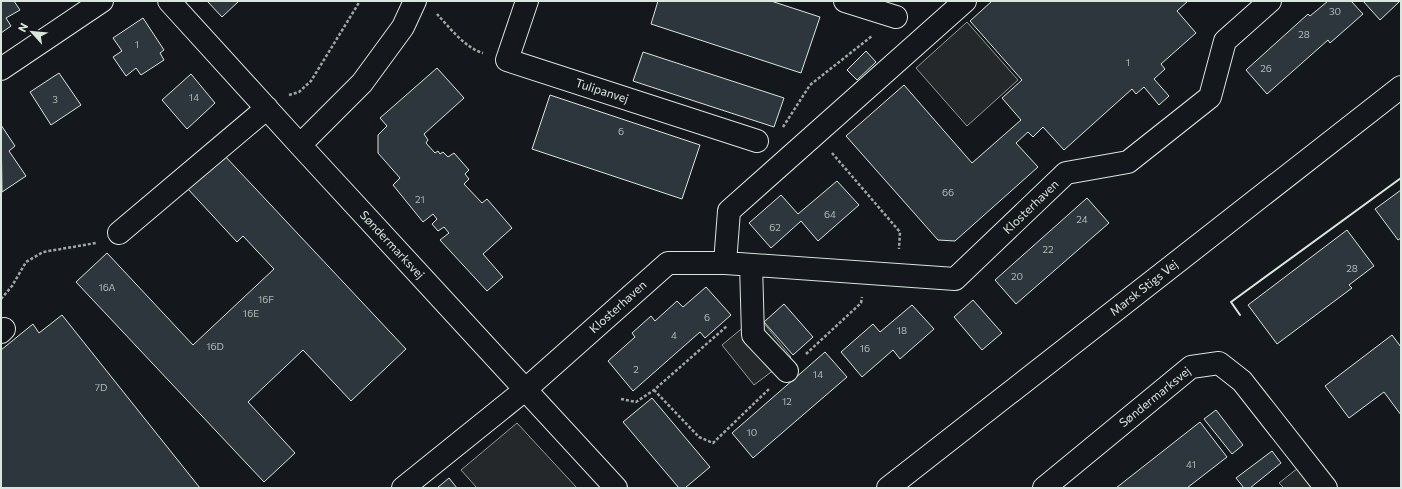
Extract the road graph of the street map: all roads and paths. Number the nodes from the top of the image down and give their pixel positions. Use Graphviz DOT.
graph roads {
  1 [pos="102,1"];
  2 [pos="169,1"];
  3 [pos="360,1"];
  4 [pos="415,1"];
  5 [pos="527,1"];
  6 [pos="844,1"];
  7 [pos="965,1"];
  8 [pos="1270,1"];
  9 [pos="435,11"];
  10 [pos="896,18"];
  11 [pos="507,60"];
  12 [pos="1,69"];
  13 [pos="1401,87"];
  14 [pos="267,108"];
  15 [pos="816,134"];
  16 [pos="758,141"];
  17 [pos="300,145"];
  18 [pos="119,233"];
  19 [pos="725,263"];
  20 [pos="751,265"];
  21 [pos="897,275"];
  22 [pos="1,299"];
  23 [pos="752,313"];
  24 [pos="787,371"];
  25 [pos="526,389"];
  26 [pos="621,399"];
  27 [pos="403,488"];
  28 [pos="616,488"];
  29 [pos="888,488"];
  30 [pos="1044,488"];
  31 [pos="1326,488"];
  1 -- 12 [label="street"];
  2 -- 14 [label="street, Søndermarksvej"];
  3 -- 14 [label="path"];
  4 -- 17 [label="street"];
  5 -- 11 [label="street"];
  6 -- 10 [label="street"];
  7 -- 15 [label="street"];
  8 -- 21 [label="street, Klosterhaven"];
  9 -- 11 [label="path"];
  10 -- 16 [label="path"];
  11 -- 16 [label="street, Tulipanvej"];
  13 -- 29 [label="street, Marsk Stigs Vej"];
  14 -- 17 [label="street, Søndermarksvej"];
  14 -- 18 [label="street"];
  15 -- 19 [label="street"];
  15 -- 21 [label="path"];
  17 -- 25 [label="street, Søndermarksvej"];
  18 -- 22 [label="path"];
  19 -- 20 [label="street, Klosterhaven"];
  19 -- 25 [label="street, Klosterhaven"];
  20 -- 21 [label="street, Klosterhaven"];
  20 -- 23 [label="street"];
  23 -- 24 [label="street"];
  23 -- 26 [label="path"];
  25 -- 27 [label="street, Klosterhaven"];
  25 -- 28 [label="street, Søndermarksvej"];
  30 -- 31 [label="street, Søndermarksvej"];
}
